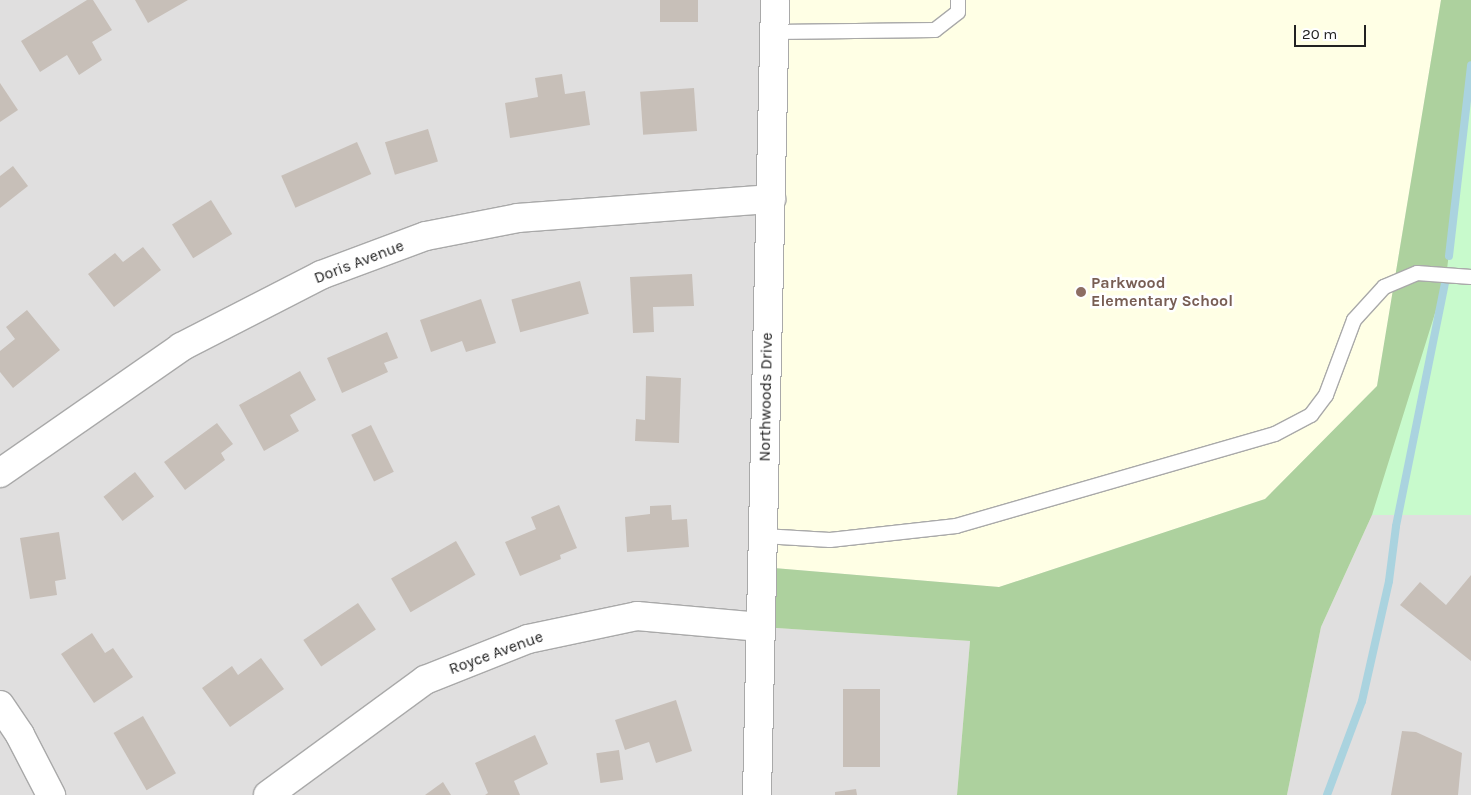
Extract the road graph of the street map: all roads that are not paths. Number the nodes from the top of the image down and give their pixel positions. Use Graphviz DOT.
graph roads {
  1 [pos="775,0"];
  2 [pos="958,0"];
  3 [pos="775,32"];
  4 [pos="770,199"];
  5 [pos="1471,277"];
  6 [pos="0,473"];
  7 [pos="763,536"];
  8 [pos="761,627"];
  9 [pos="0,705"];
  10 [pos="51,795"];
  11 [pos="268,795"];
  12 [pos="757,795"];
  1 -- 3 [label="street, Northwoods Drive"];
  2 -- 3 [label="lane"];
  3 -- 4 [label="street, Northwoods Drive"];
  4 -- 6 [label="street, Doris Avenue"];
  4 -- 7 [label="street, Northwoods Drive"];
  5 -- 7 [label="lane"];
  7 -- 8 [label="street, Northwoods Drive"];
  8 -- 11 [label="street, Royce Avenue"];
  8 -- 12 [label="street, Northwoods Drive"];
  9 -- 10 [label="street"];
}
